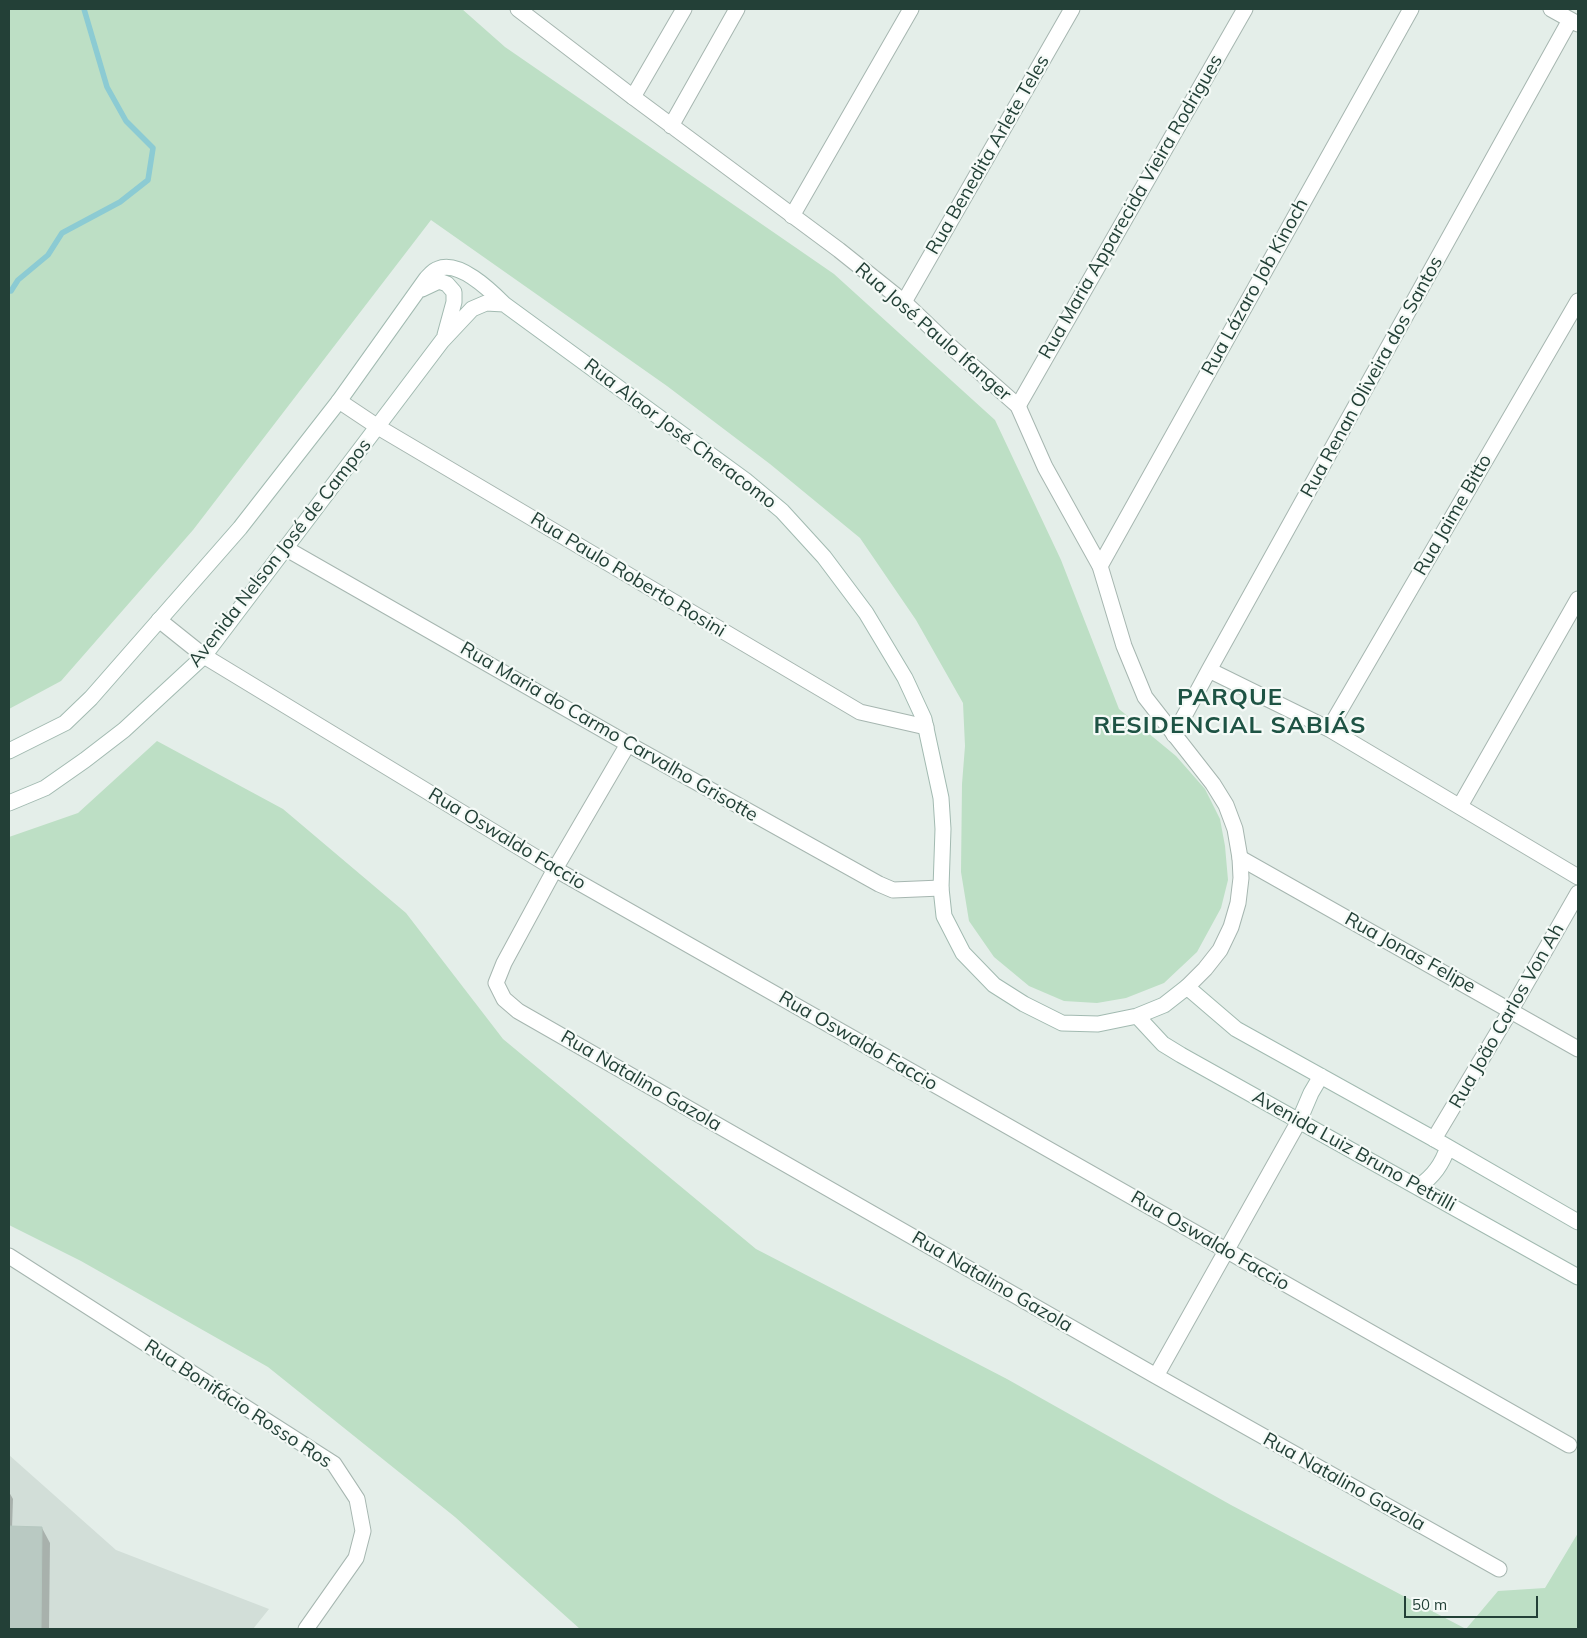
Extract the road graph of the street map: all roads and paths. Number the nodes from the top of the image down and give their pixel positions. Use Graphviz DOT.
graph roads {
  1 [pos="518,9"];
  2 [pos="684,9"];
  3 [pos="737,9"];
  4 [pos="911,9"];
  5 [pos="1072,9"];
  6 [pos="1245,9"];
  7 [pos="1411,9"];
  8 [pos="1551,9"];
  9 [pos="1574,22"];
  10 [pos="632,97"];
  11 [pos="671,126"];
  12 [pos="792,216"];
  13 [pos="414,295"];
  14 [pos="1578,301"];
  15 [pos="904,302"];
  16 [pos="504,304"];
  17 [pos="444,339"];
  18 [pos="339,401"];
  19 [pos="1018,406"];
  20 [pos="378,427"];
  21 [pos="285,548"];
  22 [pos="1100,566"];
  23 [pos="1578,599"];
  24 [pos="159,620"];
  25 [pos="204,656"];
  26 [pos="1208,670"];
  27 [pos="926,727"];
  28 [pos="1329,729"];
  29 [pos="1174,735"];
  30 [pos="628,744"];
  31 [pos="9,751"];
  32 [pos="9,803"];
  33 [pos="1460,806"];
  34 [pos="1240,858"];
  35 [pos="555,869"];
  36 [pos="1578,876"];
  37 [pos="940,888"];
  38 [pos="1578,892"];
  39 [pos="1187,986"];
  40 [pos="1511,1010"];
  41 [pos="1137,1016"];
  42 [pos="1578,1049"];
  43 [pos="1321,1076"];
  44 [pos="1299,1120"];
  45 [pos="1434,1139"];
  46 [pos="1448,1147"];
  47 [pos="1418,1187"];
  48 [pos="1578,1222"];
  49 [pos="1227,1250"];
  50 [pos="9,1256"];
  51 [pos="1578,1277"];
  52 [pos="1156,1376"];
  53 [pos="1569,1445"];
  54 [pos="1499,1569"];
  55 [pos="306,1629"];
  1 -- 10 [label="street, Rua José Paulo Ifanger"];
  2 -- 10 [label="street"];
  3 -- 11 [label="street"];
  4 -- 12 [label="street"];
  5 -- 15 [label="street, Rua Benedita Arlete Teles"];
  6 -- 19 [label="street, Rua Maria Apparecida Vieira Rodrigues"];
  7 -- 22 [label="street, Rua Lázaro Job Kinoch"];
  8 -- 9 [label="street"];
  9 -- 26 [label="street, Rua Renan Oliveira dos Santos"];
  10 -- 11 [label="street, Rua José Paulo Ifanger"];
  11 -- 12 [label="street, Rua José Paulo Ifanger"];
  12 -- 15 [label="street, Rua José Paulo Ifanger"];
  13 -- 16 [label="street, Rua Alaor José Cheracomo"];
  13 -- 17 [label="street"];
  13 -- 18 [label="street"];
  14 -- 28 [label="street, Rua Jaime Bitto"];
  15 -- 19 [label="street, Rua José Paulo Ifanger"];
  16 -- 17 [label="street, Avenida Nelson José de Campos"];
  16 -- 27 [label="street, Rua Alaor José Cheracomo"];
  17 -- 20 [label="street, Avenida Nelson José de Campos"];
  18 -- 20 [label="street, Rua Paulo Roberto Rosini"];
  18 -- 24 [label="street"];
  19 -- 22 [label="street, Rua José Paulo Ifanger"];
  20 -- 21 [label="street, Avenida Nelson José de Campos"];
  20 -- 27 [label="street, Rua Paulo Roberto Rosini"];
  21 -- 25 [label="street, Avenida Nelson José de Campos"];
  21 -- 30 [label="street, Rua Maria do Carmo Carvalho Grisotte"];
  22 -- 29 [label="street, Rua José Paulo Ifanger"];
  23 -- 33 [label="street"];
  24 -- 25 [label="street, Rua Oswaldo Faccio"];
  24 -- 31 [label="street"];
  25 -- 32 [label="street, Avenida Nelson José de Campos"];
  25 -- 35 [label="street, Rua Oswaldo Faccio"];
  26 -- 28 [label="street"];
  26 -- 29 [label="street, Rua Renan Oliveira dos Santos"];
  27 -- 37 [label="street, Rua Alaor José Cheracomo"];
  28 -- 33 [label="street"];
  29 -- 34 [label="street, Rua José Paulo Ifanger"];
  30 -- 35 [label="street"];
  30 -- 37 [label="street, Rua Maria do Carmo Carvalho Grisotte"];
  33 -- 36 [label="street"];
  34 -- 39 [label="street, Rua José Paulo Ifanger"];
  34 -- 40 [label="street, Rua Jonas Felipe"];
  35 -- 49 [label="street, Rua Oswaldo Faccio"];
  35 -- 52 [label="street, Rua Natalino Gazola"];
  37 -- 41 [label="street, Rua Alaor José Cheracomo"];
  38 -- 40 [label="street, Rua João Carlos Von Ah"];
  39 -- 41 [label="street, Rua Alaor José Cheracomo"];
  39 -- 43 [label="street"];
  40 -- 42 [label="street, Rua Jonas Felipe"];
  40 -- 45 [label="street, Rua João Carlos Von Ah"];
  41 -- 44 [label="street, Avenida Luiz Bruno Petrilli"];
  43 -- 44 [label="street"];
  43 -- 45 [label="street"];
  44 -- 47 [label="street, Avenida Luiz Bruno Petrilli"];
  44 -- 49 [label="street"];
  45 -- 46 [label="street"];
  46 -- 47 [label="street"];
  46 -- 48 [label="street"];
  47 -- 51 [label="street, Avenida Luiz Bruno Petrilli"];
  49 -- 52 [label="street"];
  49 -- 53 [label="street, Rua Oswaldo Faccio"];
  50 -- 55 [label="street, Rua Bonifácio Rosso Ros"];
  52 -- 54 [label="street, Rua Natalino Gazola"];
}
